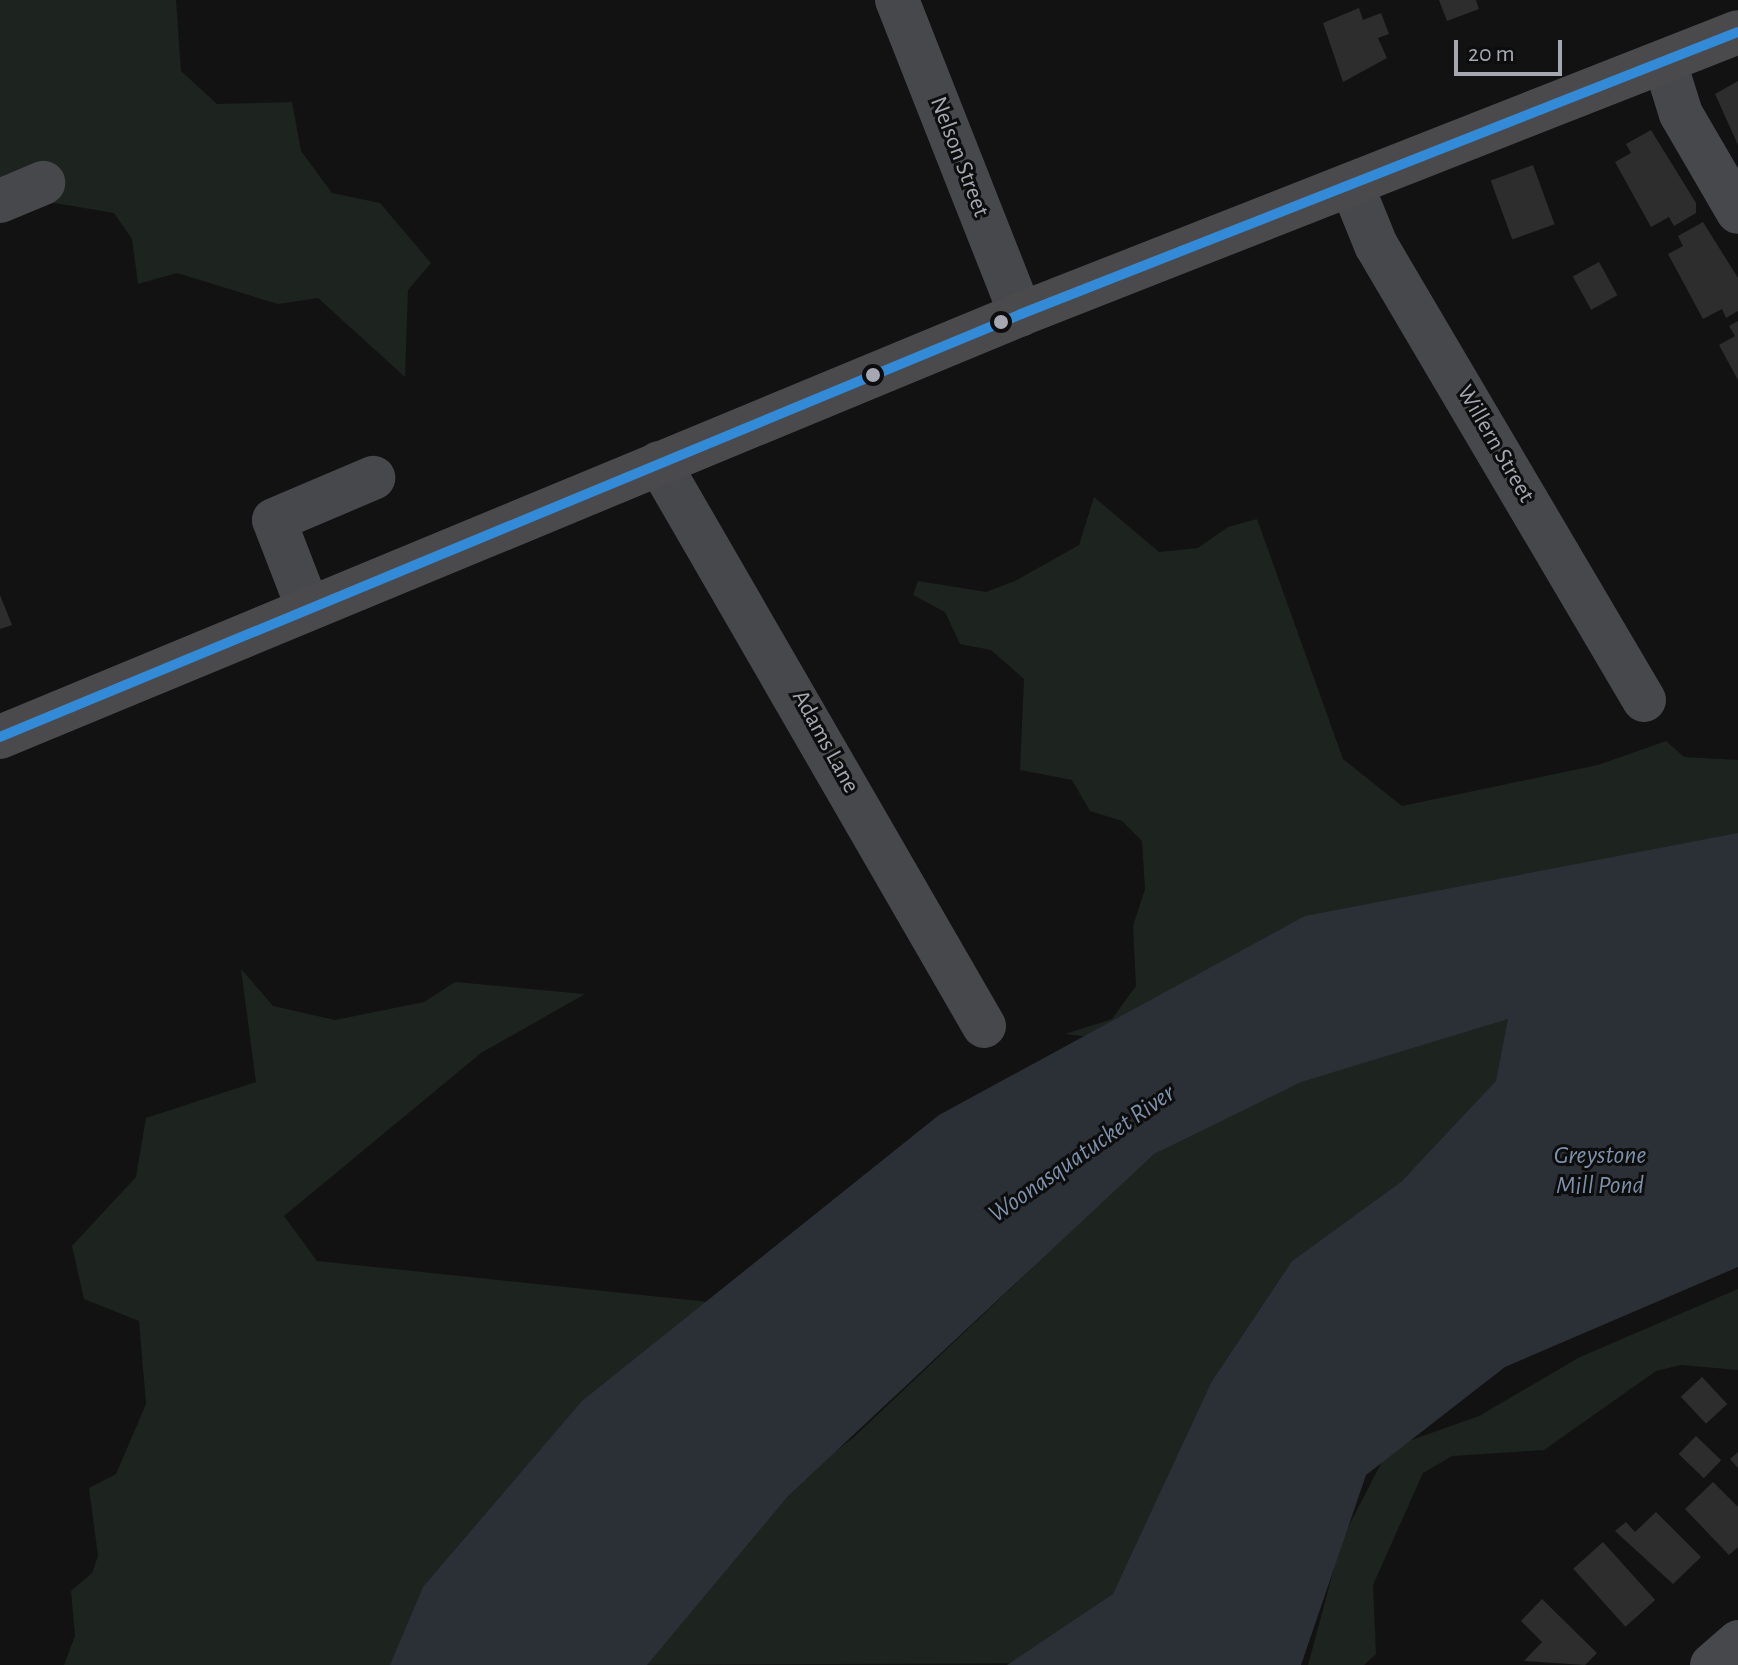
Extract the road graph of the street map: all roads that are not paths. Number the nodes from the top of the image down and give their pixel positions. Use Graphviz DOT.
graph roads {
  1 [pos="897,0"];
  2 [pos="1738,32"];
  3 [pos="1665,63"];
  4 [pos="43,183"];
  5 [pos="1352,186"];
  6 [pos="0,201"];
  7 [pos="1738,212"];
  8 [pos="1021,314"];
  9 [pos="659,463"];
  10 [pos="373,478"];
  11 [pos="308,608"];
  12 [pos="1644,700"];
  13 [pos="0,737"];
  14 [pos="984,1026"];
  15 [pos="1738,1642"];
  16 [pos="1712,1665"];
  1 -- 8 [label="street, Nelson Street"];
  2 -- 3 [label="main road"];
  3 -- 5 [label="main road"];
  3 -- 7 [label="street"];
  4 -- 6 [label="street"];
  5 -- 8 [label="main road"];
  5 -- 12 [label="street, Willern Street"];
  8 -- 9 [label="main road"];
  9 -- 11 [label="main road"];
  9 -- 14 [label="street, Adams Lane"];
  10 -- 11 [label="street"];
  11 -- 13 [label="main road"];
  15 -- 16 [label="street"];
}
